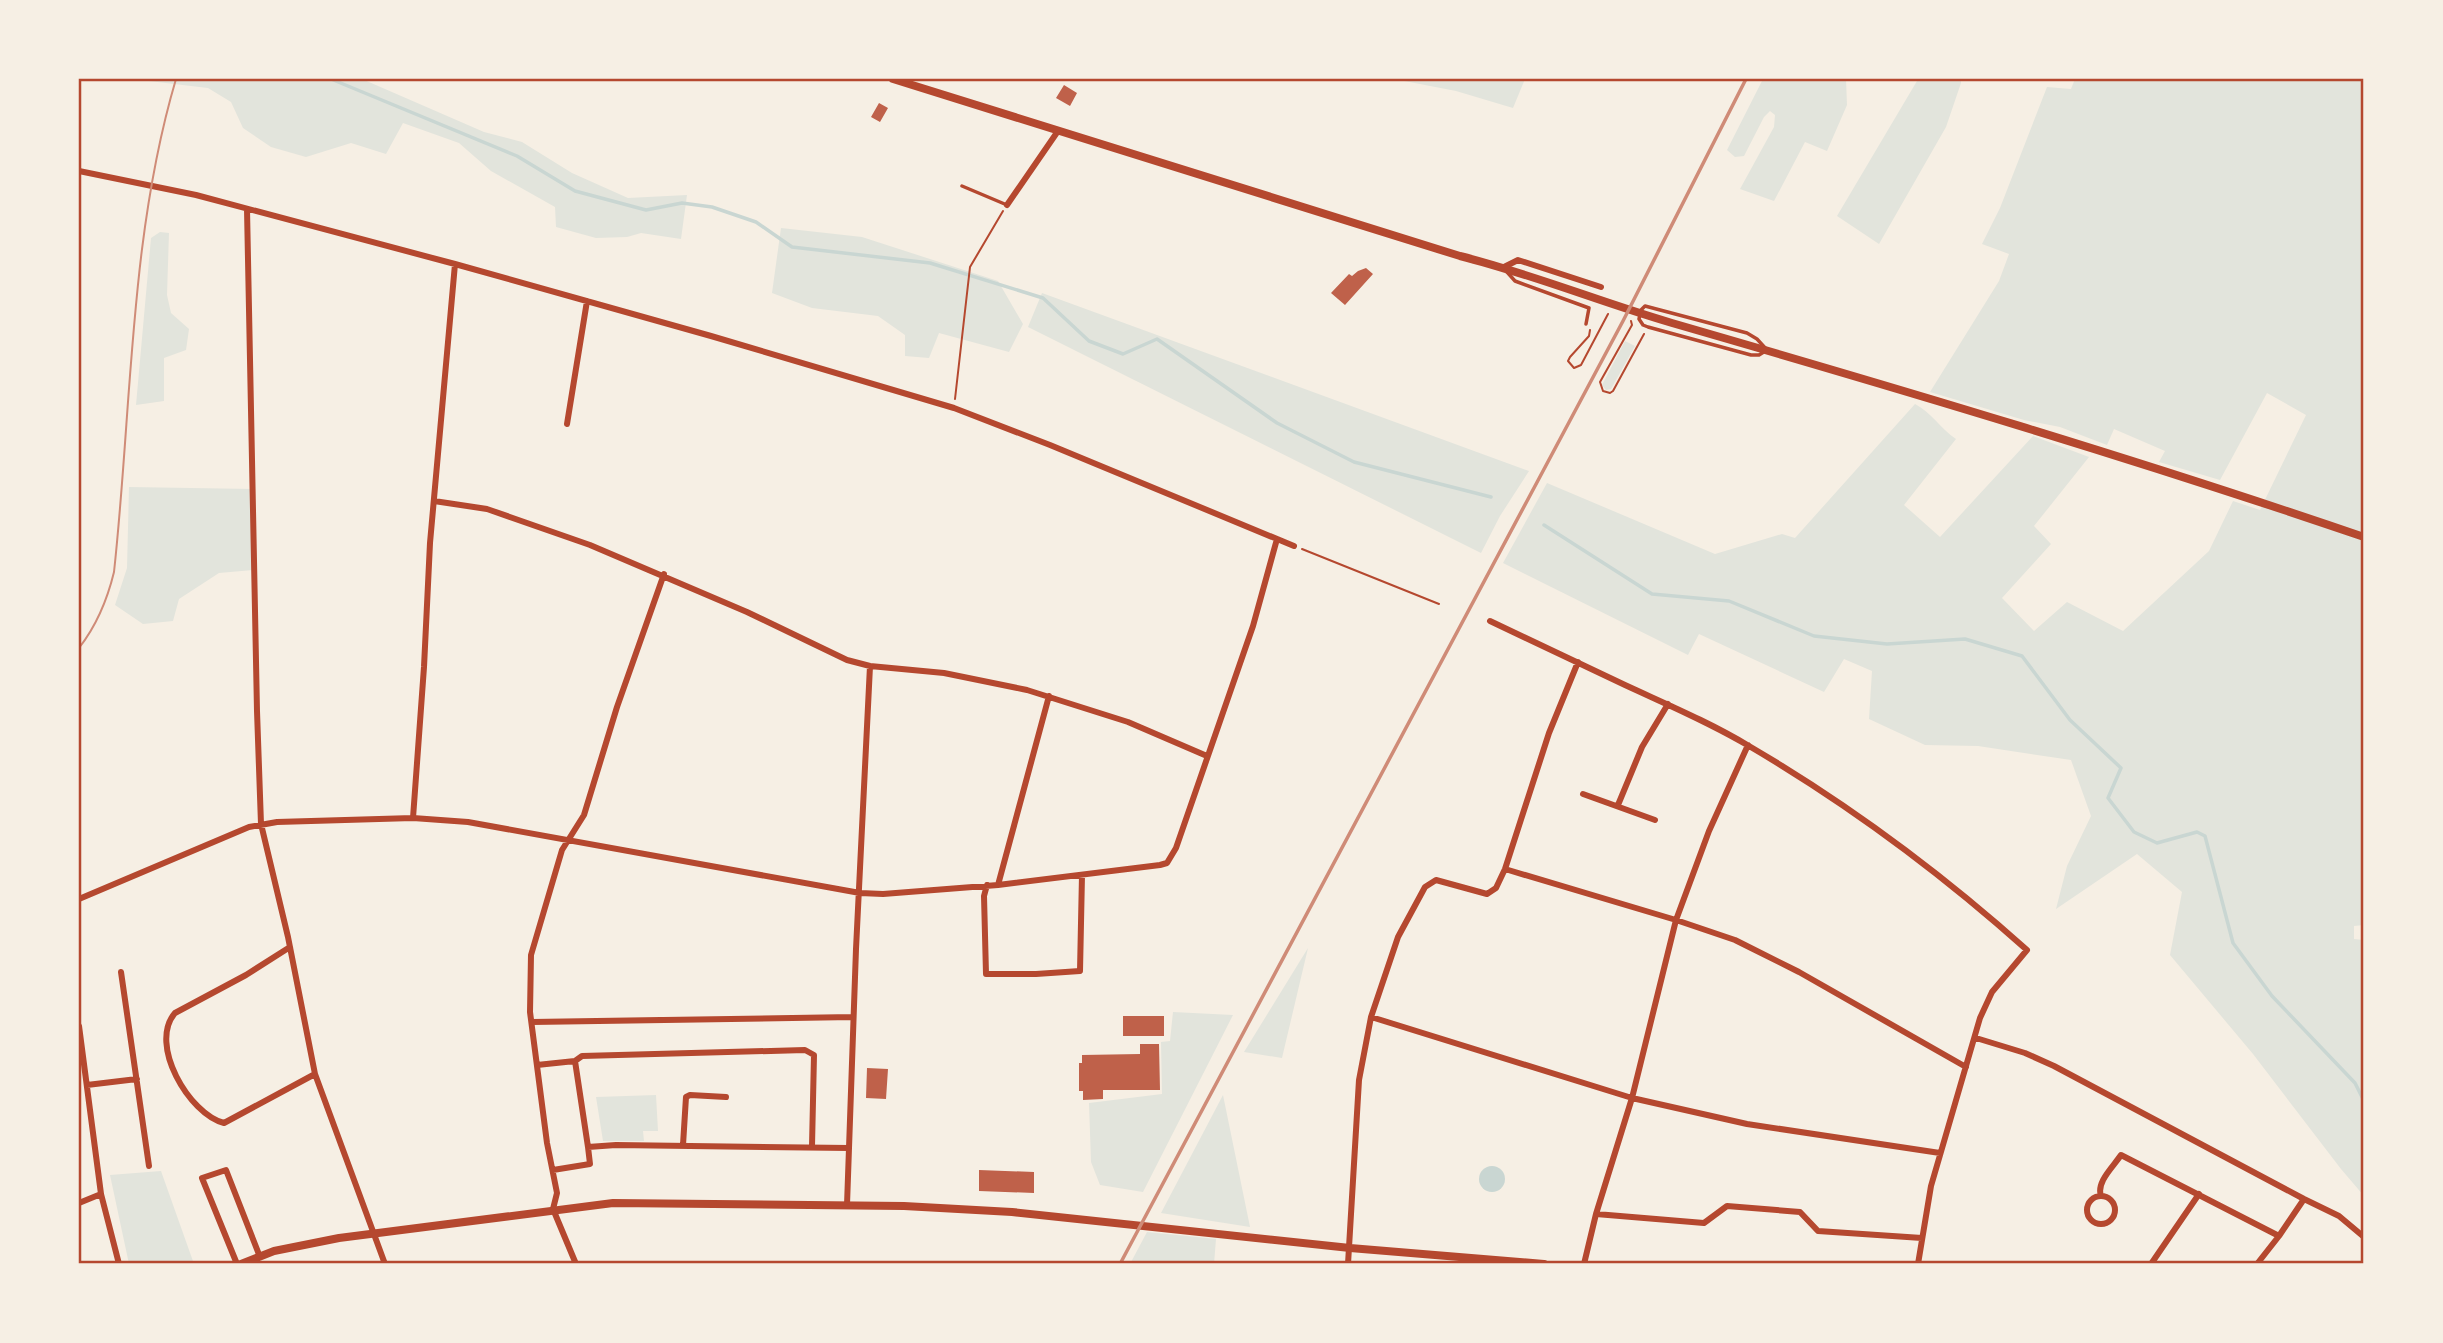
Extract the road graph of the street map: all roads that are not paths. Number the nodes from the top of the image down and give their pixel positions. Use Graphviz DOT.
graph roads {
  1 [pos="893,79"];
  2 [pos="919,83"];
  3 [pos="1058,131"];
  4 [pos="79,171"];
  5 [pos="962,186"];
  6 [pos="1007,205"];
  7 [pos="247,209"];
  8 [pos="455,264"];
  9 [pos="1504,267"];
  10 [pos="1601,287"];
  11 [pos="587,300"];
  12 [pos="1586,324"];
  13 [pos="1767,350"];
  14 [pos="567,424"];
  15 [pos="434,501"];
  16 [pos="2364,537"];
  17 [pos="1277,539"];
  18 [pos="1294,546"];
  19 [pos="664,574"];
  20 [pos="1490,621"];
  21 [pos="1578,662"];
  22 [pos="870,666"];
  23 [pos="1049,696"];
  24 [pos="1668,704"];
  25 [pos="1748,745"];
  26 [pos="1207,755"];
  27 [pos="1583,794"];
  28 [pos="1618,805"];
  29 [pos="413,818"];
  30 [pos="1655,820"];
  31 [pos="261,824"];
  32 [pos="569,839"];
  33 [pos="1505,869"];
  34 [pos="1082,875"];
  35 [pos="987,885"];
  36 [pos="998,885"];
  37 [pos="860,893"];
  38 [pos="79,900"];
  39 [pos="1676,920"];
  40 [pos="289,947"];
  41 [pos="121,972"];
  42 [pos="853,1017"];
  43 [pos="1371,1017"];
  44 [pos="531,1022"];
  45 [pos="79,1031"];
  46 [pos="1976,1038"];
  47 [pos="575,1061"];
  48 [pos="537,1065"];
  49 [pos="1966,1068"];
  50 [pos="315,1074"];
  51 [pos="137,1079"];
  52 [pos="87,1085"];
  53 [pos="726,1097"];
  54 [pos="1632,1098"];
  55 [pos="683,1145"];
  56 [pos="812,1146"];
  57 [pos="588,1147"];
  58 [pos="849,1148"];
  59 [pos="1940,1153"];
  60 [pos="149,1166"];
  61 [pos="553,1170"];
  62 [pos="101,1194"];
  63 [pos="2199,1194"];
  64 [pos="2101,1196"];
  65 [pos="2304,1199"];
  66 [pos="79,1203"];
  67 [pos="846,1205"];
  68 [pos="553,1209"];
  69 [pos="1595,1214"];
  70 [pos="373,1235"];
  71 [pos="2280,1236"];
  72 [pos="2364,1237"];
  73 [pos="1922,1238"];
  74 [pos="1350,1248"];
  75 [pos="258,1260"];
  76 [pos="119,1264"];
  77 [pos="239,1264"];
  78 [pos="385,1264"];
  79 [pos="576,1264"];
  80 [pos="1348,1264"];
  81 [pos="1544,1264"];
  82 [pos="1584,1264"];
  83 [pos="1918,1264"];
  84 [pos="2151,1264"];
  85 [pos="2257,1264"];
  1 -- 2 [label="street"];
  2 -- 3 [label="street"];
  3 -- 6 [label="street"];
  3 -- 9 [label="street"];
  4 -- 7 [label="street"];
  5 -- 6 [label="lane"];
  7 -- 8 [label="street"];
  7 -- 31 [label="street"];
  8 -- 11 [label="street"];
  8 -- 15 [label="street"];
  9 -- 10 [label="street"];
  9 -- 12 [label="lane"];
  9 -- 13 [label="street"];
  11 -- 14 [label="street"];
  11 -- 17 [label="street"];
  13 -- 13 [label="lane"];
  13 -- 16 [label="street"];
  15 -- 19 [label="street"];
  15 -- 29 [label="street"];
  17 -- 18 [label="street"];
  17 -- 26 [label="street"];
  19 -- 22 [label="street"];
  19 -- 32 [label="street"];
  20 -- 21 [label="street"];
  21 -- 24 [label="street"];
  21 -- 33 [label="street"];
  22 -- 23 [label="street"];
  22 -- 37 [label="street"];
  23 -- 26 [label="street"];
  23 -- 36 [label="street"];
  24 -- 25 [label="street"];
  24 -- 28 [label="street"];
  25 -- 39 [label="street"];
  25 -- 46 [label="street"];
  26 -- 34 [label="street"];
  27 -- 28 [label="street"];
  28 -- 30 [label="street"];
  29 -- 31 [label="street"];
  29 -- 32 [label="street"];
  31 -- 38 [label="street"];
  31 -- 40 [label="street"];
  32 -- 37 [label="street"];
  32 -- 44 [label="street"];
  33 -- 39 [label="street"];
  33 -- 43 [label="street"];
  34 -- 35 [label="street"];
  34 -- 36 [label="street"];
  35 -- 36 [label="street"];
  35 -- 37 [label="street"];
  37 -- 42 [label="street"];
  39 -- 49 [label="street"];
  39 -- 54 [label="street"];
  40 -- 50 [label="street"];
  40 -- 50 [label="street"];
  41 -- 51 [label="street"];
  42 -- 44 [label="street"];
  42 -- 58 [label="street"];
  43 -- 54 [label="street"];
  43 -- 74 [label="street"];
  44 -- 48 [label="street"];
  45 -- 52 [label="street"];
  46 -- 49 [label="street"];
  46 -- 65 [label="street"];
  47 -- 48 [label="street"];
  47 -- 56 [label="street"];
  47 -- 57 [label="street"];
  48 -- 61 [label="street"];
  49 -- 59 [label="street"];
  50 -- 70 [label="street"];
  51 -- 52 [label="street"];
  51 -- 60 [label="street"];
  52 -- 62 [label="street"];
  53 -- 55 [label="street"];
  54 -- 59 [label="street"];
  54 -- 69 [label="street"];
  55 -- 56 [label="street"];
  55 -- 57 [label="street"];
  56 -- 58 [label="street"];
  57 -- 61 [label="street"];
  58 -- 67 [label="street"];
  59 -- 73 [label="street"];
  61 -- 68 [label="street"];
  62 -- 66 [label="street"];
  62 -- 76 [label="street"];
  63 -- 64 [label="street"];
  63 -- 71 [label="street"];
  63 -- 84 [label="street"];
  64 -- 64 [label="street"];
  65 -- 71 [label="street"];
  65 -- 72 [label="street"];
  67 -- 68 [label="street"];
  67 -- 74 [label="street"];
  68 -- 70 [label="street"];
  68 -- 79 [label="street"];
  69 -- 73 [label="street"];
  69 -- 82 [label="street"];
  70 -- 75 [label="street"];
  70 -- 78 [label="street"];
  71 -- 85 [label="street"];
  73 -- 83 [label="street"];
  74 -- 80 [label="street"];
  74 -- 81 [label="street"];
  75 -- 77 [label="street"];
  75 -- 77 [label="street"];
}
